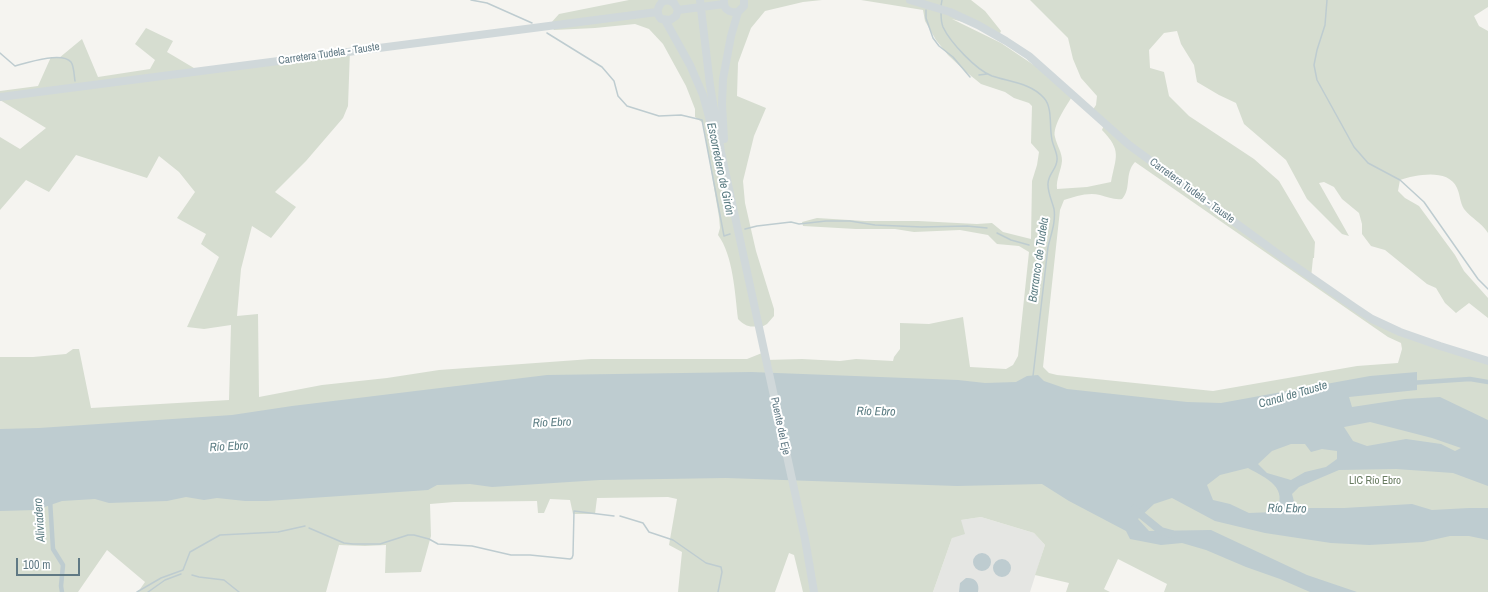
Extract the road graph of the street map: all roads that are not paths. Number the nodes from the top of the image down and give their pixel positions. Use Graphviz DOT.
graph roads {
  1 [pos="664,0"];
  2 [pos="700,0"];
  3 [pos="746,0"];
  4 [pos="910,0"];
  5 [pos="722,3"];
  6 [pos="681,9"];
  7 [pos="657,12"];
  8 [pos="738,12"];
  9 [pos="665,20"];
  10 [pos="0,97"];
  11 [pos="733,207"];
  12 [pos="741,244"];
  13 [pos="1488,361"];
  14 [pos="810,567"];
  15 [pos="814,592"];
  16 [pos="818,592"];
  1 -- 6 [label="main road"];
  1 -- 7 [label="main road"];
  2 -- 11 [label="main road"];
  3 -- 8 [label="main road"];
  4 -- 13 [label="main road, Carretera Tudela - Tauste"];
  5 -- 6 [label="main road"];
  5 -- 8 [label="main road"];
  6 -- 9 [label="main road"];
  7 -- 9 [label="main road"];
  7 -- 10 [label="main road, Carretera Tudela - Tauste"];
  8 -- 11 [label="main road"];
  9 -- 12 [label="main road"];
  11 -- 12 [label="main road"];
  12 -- 14 [label="main road, Puente del Eje"];
  14 -- 15 [label="main road"];
  14 -- 16 [label="main road"];
}
